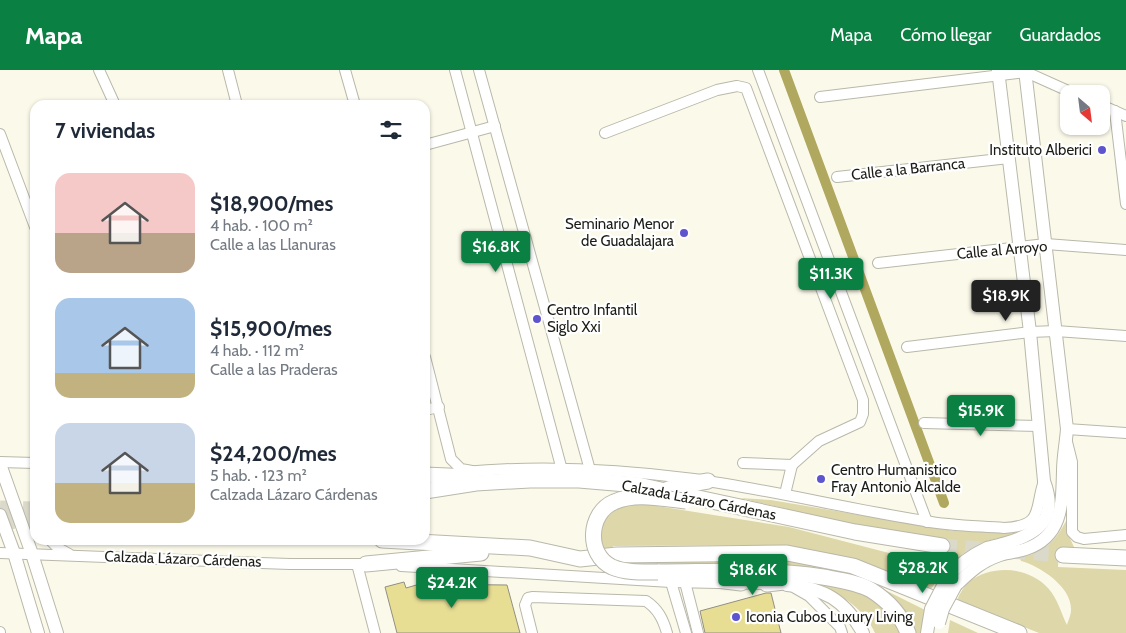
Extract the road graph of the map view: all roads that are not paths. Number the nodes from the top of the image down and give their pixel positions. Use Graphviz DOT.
graph roads {
  1 [pos="99,70"];
  2 [pos="228,70"];
  3 [pos="345,70"];
  4 [pos="455,70"];
  5 [pos="479,70"];
  6 [pos="758,70"];
  7 [pos="1026,71"];
  8 [pos="999,73"];
  9 [pos="1060,87"];
  10 [pos="820,97"];
  11 [pos="113,100"];
  12 [pos="236,100"];
  13 [pos="354,100"];
  14 [pos="1110,109"];
  15 [pos="1115,111"];
  16 [pos="1126,116"];
  17 [pos="495,126"];
  18 [pos="471,132"];
  19 [pos="605,133"];
  20 [pos="0,134"];
  21 [pos="430,144"];
  22 [pos="1009,158"];
  23 [pos="836,177"];
  24 [pos="1126,204"];
  25 [pos="30,214"];
  26 [pos="1046,244"];
  27 [pos="1020,247"];
  28 [pos="1126,250"];
  29 [pos="878,263"];
  30 [pos="1030,332"];
  31 [pos="1056,332"];
  32 [pos="1126,336"];
  33 [pos="907,346"];
  34 [pos="430,375"];
  35 [pos="439,407"];
  36 [pos="430,409"];
  37 [pos="924,423"];
  38 [pos="1039,426"];
  39 [pos="1126,433"];
  40 [pos="1066,434"];
  41 [pos="0,463"];
  42 [pos="30,463"];
  43 [pos="743,463"];
  44 [pos="792,465"];
  45 [pos="562,470"];
  46 [pos="590,470"];
  47 [pos="472,471"];
  48 [pos="430,475"];
  49 [pos="430,475"];
  50 [pos="530,480"];
  51 [pos="708,481"];
  52 [pos="1046,486"];
  53 [pos="430,490"];
  54 [pos="665,490"];
  55 [pos="785,494"];
  56 [pos="733,506"];
  57 [pos="0,515"];
  58 [pos="927,522"];
  59 [pos="1126,535"];
  60 [pos="430,543"];
  61 [pos="55,545"];
  62 [pos="942,546"];
  63 [pos="530,548"];
  64 [pos="0,553"];
  65 [pos="14,553"];
  66 [pos="32,554"];
  67 [pos="70,555"];
  68 [pos="1063,555"];
  69 [pos="1126,558"];
  70 [pos="362,564"];
  71 [pos="658,572"];
  72 [pos="845,580"];
  73 [pos="671,582"];
  74 [pos="685,582"];
  75 [pos="951,582"];
  76 [pos="740,583"];
  77 [pos="767,584"];
  78 [pos="790,585"];
  79 [pos="972,615"];
  80 [pos="933,628"];
  81 [pos="38,633"];
  82 [pos="57,633"];
  83 [pos="375,633"];
  84 [pos="532,633"];
  85 [pos="667,633"];
  86 [pos="686,633"];
  87 [pos="698,633"];
  88 [pos="842,633"];
  89 [pos="864,633"];
  90 [pos="908,633"];
  91 [pos="1001,633"];
  92 [pos="1019,633"];
  1 -- 11 [label="street"];
  2 -- 12 [label="street"];
  3 -- 13 [label="street"];
  4 -- 18 [label="street"];
  5 -- 17 [label="street"];
  6 -- 58 [label="street"];
  7 -- 8 [label="street"];
  7 -- 9 [label="street"];
  7 -- 26 [label="main road"];
  8 -- 10 [label="street"];
  8 -- 22 [label="main road"];
  14 -- 15 [label="street"];
  15 -- 16 [label="street"];
  15 -- 24 [label="street"];
  17 -- 18 [label="street"];
  17 -- 46 [label="street"];
  18 -- 21 [label="street"];
  18 -- 45 [label="street"];
  19 -- 44 [label="street"];
  20 -- 25 [label="street"];
  22 -- 23 [label="street, Calle a la Barranca"];
  22 -- 27 [label="main road"];
  26 -- 27 [label="street, Calle al Arroyo"];
  26 -- 28 [label="street, Calle al Arroyo"];
  26 -- 31 [label="main road"];
  27 -- 29 [label="street, Calle al Arroyo"];
  27 -- 30 [label="main road"];
  30 -- 31 [label="street"];
  30 -- 33 [label="street"];
  30 -- 38 [label="main road"];
  31 -- 32 [label="street"];
  31 -- 40 [label="main road"];
  34 -- 35 [label="street"];
  35 -- 36 [label="street"];
  35 -- 47 [label="street"];
  37 -- 38 [label="street"];
  38 -- 52 [label="main road"];
  39 -- 40 [label="street"];
  40 -- 59 [label="street"];
  40 -- 75 [label="main road"];
  41 -- 42 [label="street"];
  41 -- 66 [label="main road"];
  43 -- 44 [label="street"];
  44 -- 55 [label="street"];
  45 -- 46 [label="street"];
  45 -- 47 [label="street"];
  46 -- 51 [label="street"];
  47 -- 48 [label="street"];
  49 -- 50 [label="highway"];
  50 -- 53 [label="highway, Calzada Lázaro Cárdenas"];
  50 -- 54 [label="highway, Calzada Lázaro Cárdenas"];
  51 -- 54 [label="highway"];
  51 -- 55 [label="street"];
  52 -- 58 [label="street"];
  52 -- 75 [label="main road"];
  54 -- 56 [label="highway, Calzada Lázaro Cárdenas"];
  55 -- 58 [label="street"];
  56 -- 62 [label="highway, Calzada Lázaro Cárdenas"];
  56 -- 71 [label="highway, bridge"];
  57 -- 65 [label="main road"];
  60 -- 63 [label="highway"];
  61 -- 67 [label="street"];
  63 -- 70 [label="highway"];
  63 -- 79 [label="highway"];
  64 -- 65 [label="street, Calzada Lázaro Cárdenas"];
  65 -- 66 [label="street, Calzada Lázaro Cárdenas"];
  65 -- 81 [label="main road"];
  66 -- 67 [label="street, Calzada Lázaro Cárdenas"];
  66 -- 82 [label="main road"];
  67 -- 70 [label="street, Calzada Lázaro Cárdenas"];
  68 -- 69 [label="highway"];
  70 -- 73 [label="street, Calzada Lázaro Cárdenas"];
  70 -- 83 [label="street"];
  71 -- 72 [label="highway"];
  71 -- 76 [label="highway"];
  72 -- 77 [label="highway"];
  72 -- 90 [label="highway"];
  73 -- 74 [label="street, Calzada Lázaro Cárdenas"];
  73 -- 86 [label="street"];
  74 -- 76 [label="street, Calzada Lázaro Cárdenas"];
  74 -- 87 [label="street"];
  75 -- 80 [label="main road, bridge"];
  76 -- 77 [label="street, Calzada Lázaro Cárdenas"];
  77 -- 78 [label="main road"];
  78 -- 88 [label="street"];
  78 -- 89 [label="main road"];
  79 -- 91 [label="highway"];
  79 -- 92 [label="highway"];
  84 -- 85 [label="street"];
}
